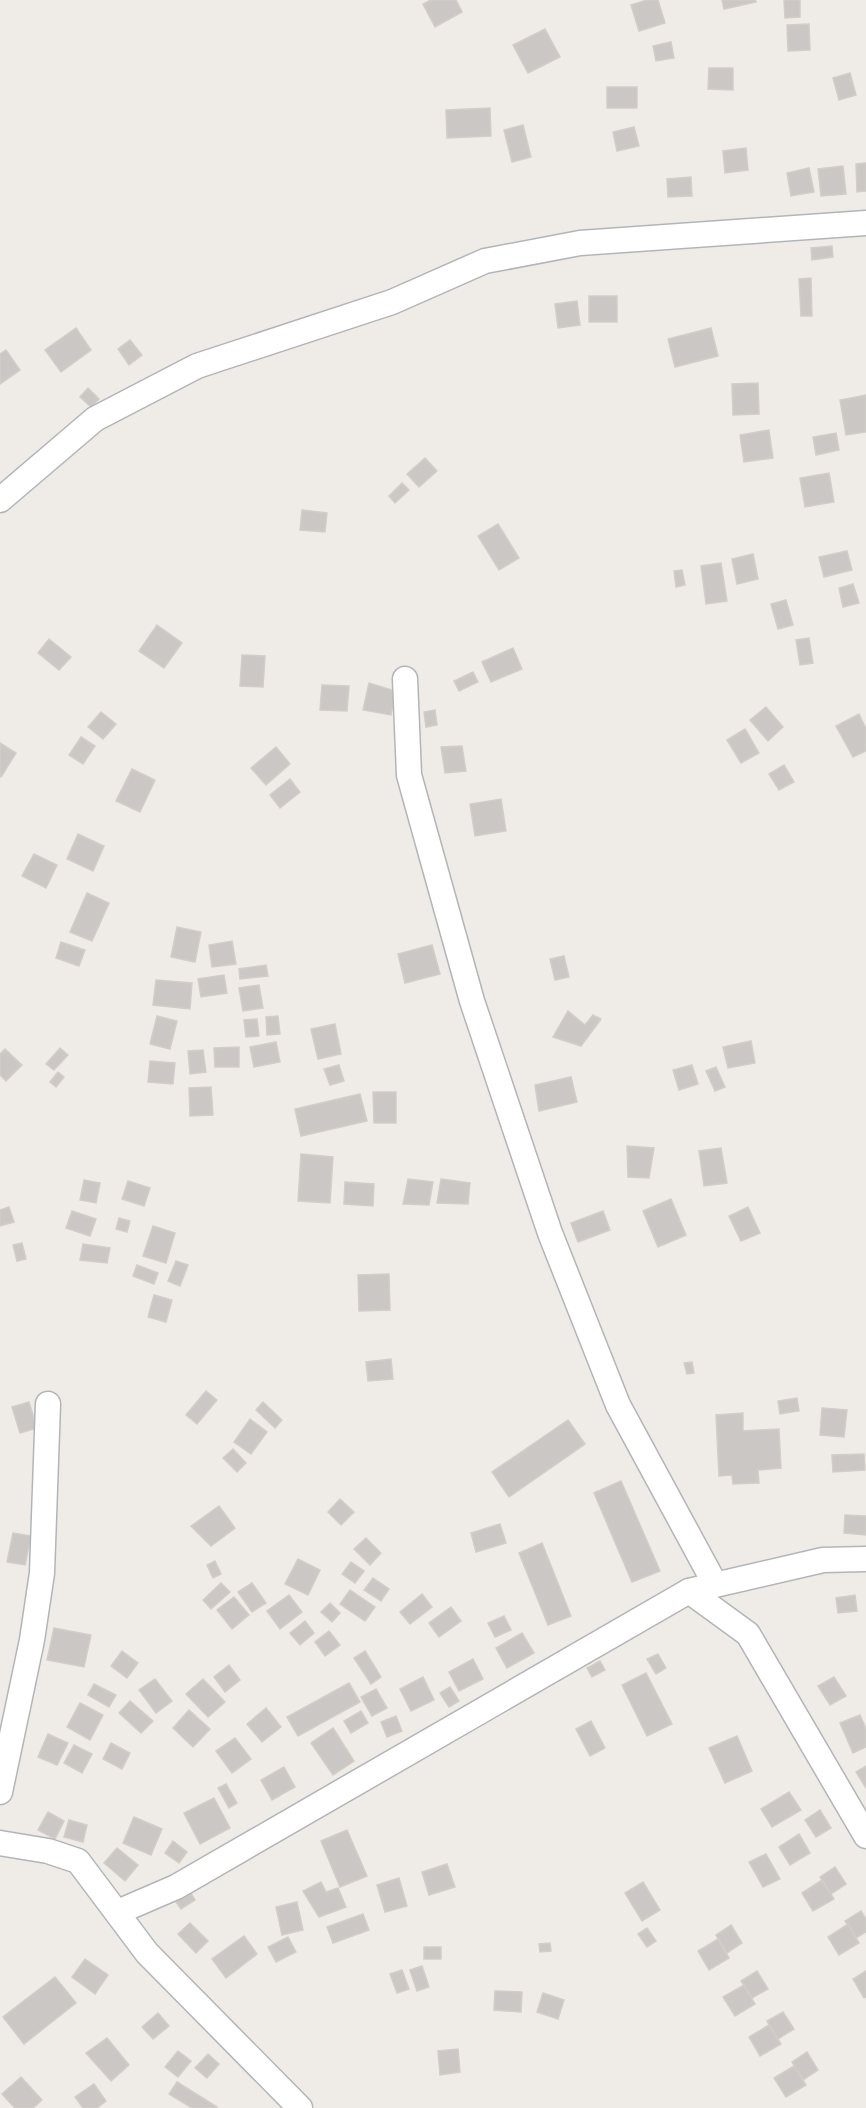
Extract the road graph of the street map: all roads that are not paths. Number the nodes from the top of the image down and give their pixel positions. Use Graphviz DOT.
graph roads {
  1 [pos="866,224"];
  2 [pos="0,500"];
  3 [pos="405,679"];
  4 [pos="48,1404"];
  5 [pos="866,1559"];
  6 [pos="715,1584"];
  7 [pos="689,1591"];
  8 [pos="0,1792"];
  9 [pos="866,1836"];
  10 [pos="0,1843"];
  11 [pos="118,1912"];
  12 [pos="300,2108"];
  1 -- 2 [label="street"];
  3 -- 6 [label="street"];
  4 -- 8 [label="street"];
  5 -- 6 [label="street"];
  6 -- 7 [label="street"];
  7 -- 9 [label="street"];
  7 -- 11 [label="street"];
  10 -- 11 [label="street"];
  11 -- 12 [label="street"];
}
